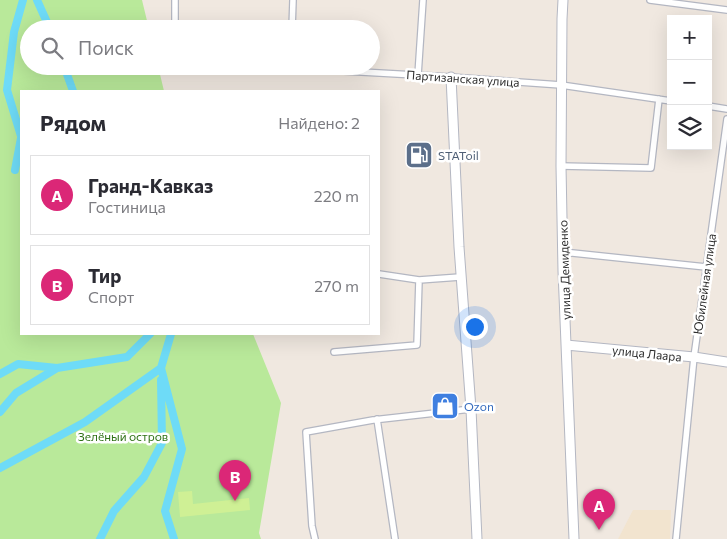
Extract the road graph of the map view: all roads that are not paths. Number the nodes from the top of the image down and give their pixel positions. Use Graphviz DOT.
graph roads {
  1 [pos="175,0"];
  2 [pos="293,0"];
  3 [pos="423,0"];
  4 [pos="563,0"];
  5 [pos="650,0"];
  6 [pos="727,10"];
  7 [pos="175,20"];
  8 [pos="292,20"];
  9 [pos="380,73"];
  10 [pos="418,75"];
  11 [pos="451,77"];
  12 [pos="561,85"];
  13 [pos="659,99"];
  14 [pos="667,100"];
  15 [pos="712,107"];
  16 [pos="727,109"];
  17 [pos="727,119"];
  18 [pos="561,166"];
  19 [pos="563,252"];
  20 [pos="706,267"];
  21 [pos="380,274"];
  22 [pos="460,277"];
  23 [pos="419,280"];
  24 [pos="566,345"];
  25 [pos="334,352"];
  26 [pos="694,357"];
  27 [pos="727,362"];
  28 [pos="471,409"];
  29 [pos="377,419"];
  30 [pos="315,539"];
  31 [pos="395,539"];
  32 [pos="477,539"];
  33 [pos="574,539"];
  34 [pos="676,539"];
  1 -- 7 [label="street"];
  2 -- 8 [label="street"];
  3 -- 10 [label="street"];
  4 -- 12 [label="street, улица Демиденко"];
  5 -- 6 [label="street"];
  9 -- 10 [label="street, Партизанская улица"];
  10 -- 11 [label="street, Партизанская улица"];
  11 -- 12 [label="street, Партизанская улица"];
  11 -- 22 [label="street"];
  12 -- 13 [label="street, Партизанская улица"];
  12 -- 18 [label="street, улица Демиденко"];
  13 -- 14 [label="street, Партизанская улица"];
  13 -- 18 [label="street"];
  15 -- 16 [label="street"];
  17 -- 20 [label="street, Юбилейная улица"];
  18 -- 19 [label="street, улица Демиденко"];
  19 -- 20 [label="street"];
  19 -- 24 [label="street, улица Демиденко"];
  20 -- 26 [label="street, Юбилейная улица"];
  21 -- 23 [label="street"];
  22 -- 23 [label="street"];
  22 -- 28 [label="street"];
  23 -- 25 [label="street"];
  24 -- 26 [label="street, улица Лаара"];
  24 -- 33 [label="street, улица Демиденко"];
  26 -- 27 [label="street, улица Лаара"];
  26 -- 34 [label="street, Юбилейная улица"];
  28 -- 29 [label="street"];
  28 -- 32 [label="street"];
  29 -- 30 [label="street"];
  29 -- 31 [label="street"];
}
